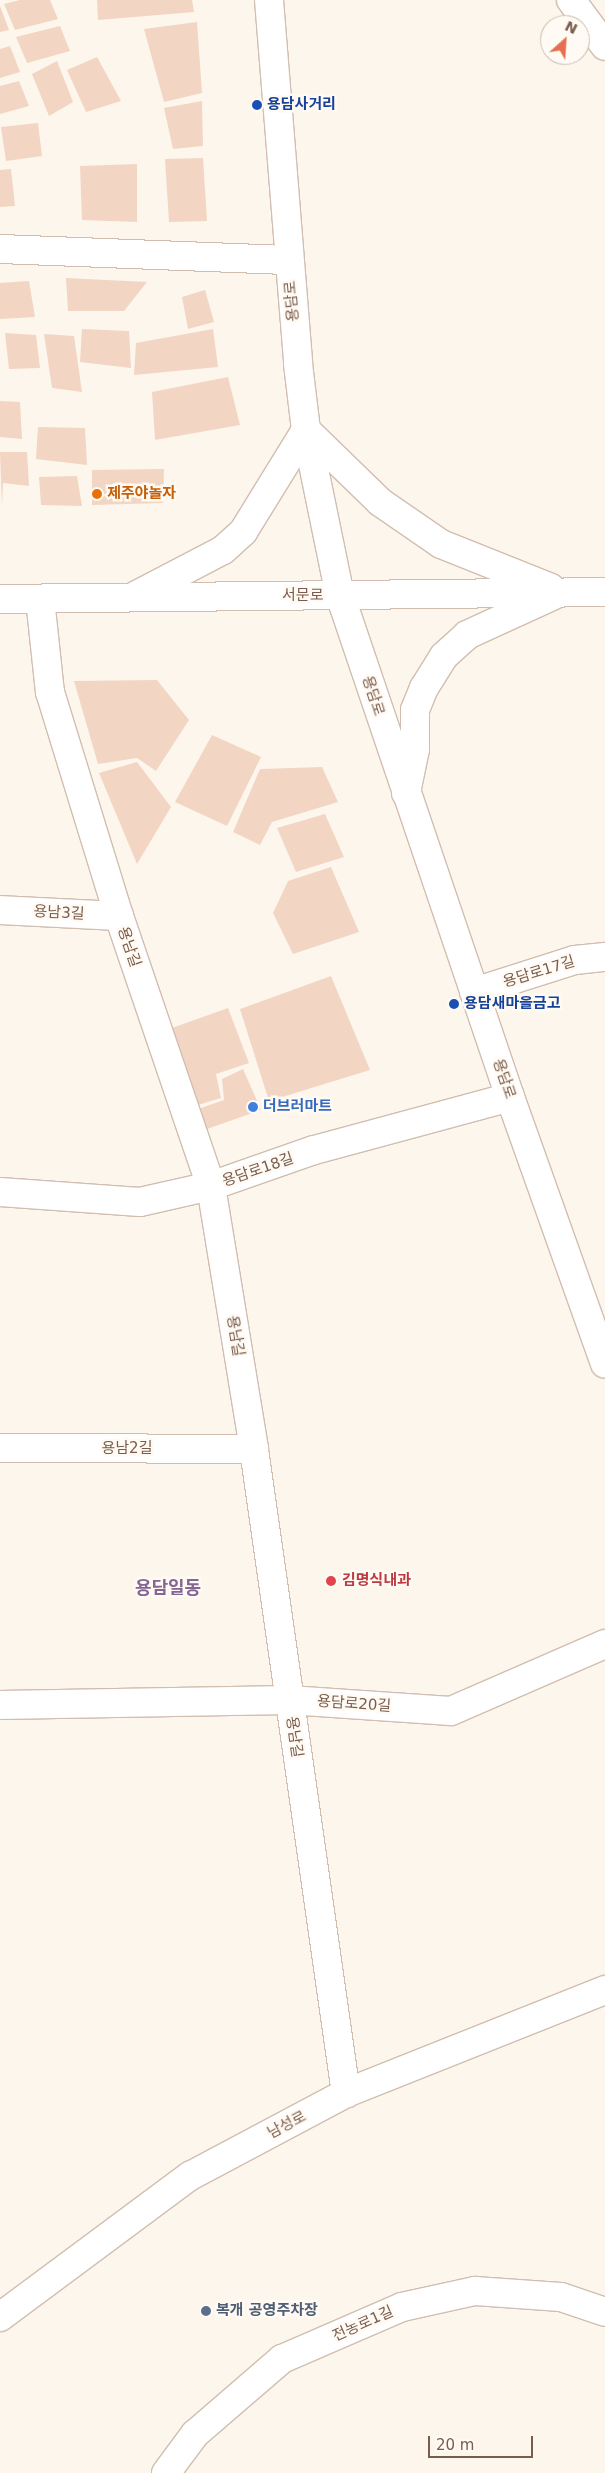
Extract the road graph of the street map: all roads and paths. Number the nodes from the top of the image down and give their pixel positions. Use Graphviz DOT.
graph roads {
  1 [pos="268,0"];
  2 [pos="571,0"];
  3 [pos="605,46"];
  4 [pos="0,249"];
  5 [pos="289,260"];
  6 [pos="306,430"];
  7 [pos="561,592"];
  8 [pos="605,592"];
  9 [pos="340,595"];
  10 [pos="130,598"];
  11 [pos="0,599"];
  12 [pos="40,599"];
  13 [pos="406,794"];
  14 [pos="0,910"];
  15 [pos="119,916"];
  16 [pos="605,956"];
  17 [pos="474,992"];
  18 [pos="510,1097"];
  19 [pos="212,1186"];
  20 [pos="0,1192"];
  21 [pos="605,1364"];
  22 [pos="0,1448"];
  23 [pos="254,1449"];
  24 [pos="605,1644"];
  25 [pos="289,1700"];
  26 [pos="0,1705"];
  27 [pos="605,1990"];
  28 [pos="346,2093"];
  29 [pos="605,2312"];
  30 [pos="0,2318"];
  31 [pos="175,2470"];
  1 -- 5 [label="street, 용담로"];
  2 -- 3 [label="street"];
  4 -- 5 [label="street"];
  5 -- 6 [label="street, 용담로"];
  6 -- 7 [label="street"];
  6 -- 9 [label="street, 용담로"];
  6 -- 10 [label="street"];
  7 -- 8 [label="street, 서문로"];
  7 -- 9 [label="street, 서문로"];
  7 -- 13 [label="street"];
  9 -- 10 [label="street, 서문로"];
  9 -- 13 [label="street, 용담로"];
  10 -- 12 [label="street, 서문로"];
  11 -- 12 [label="street, 서문로"];
  12 -- 15 [label="street, 용남길"];
  13 -- 17 [label="street, 용담로"];
  14 -- 15 [label="street, 용남3길"];
  15 -- 19 [label="street, 용남길"];
  16 -- 17 [label="street, 용담로17길"];
  17 -- 18 [label="street, 용담로"];
  18 -- 19 [label="street, 용담로18길"];
  18 -- 21 [label="street, 용담로"];
  19 -- 20 [label="street, 용담로18길"];
  19 -- 23 [label="street, 용남길"];
  22 -- 23 [label="street, 용남2길"];
  23 -- 25 [label="street, 용남길"];
  24 -- 25 [label="street, 용담로20길"];
  25 -- 26 [label="street, 용담로20길"];
  25 -- 28 [label="street, 용남길"];
  27 -- 28 [label="street, 남성로"];
  28 -- 30 [label="street, 남성로"];
  29 -- 31 [label="street, 전농로1길"];
}
